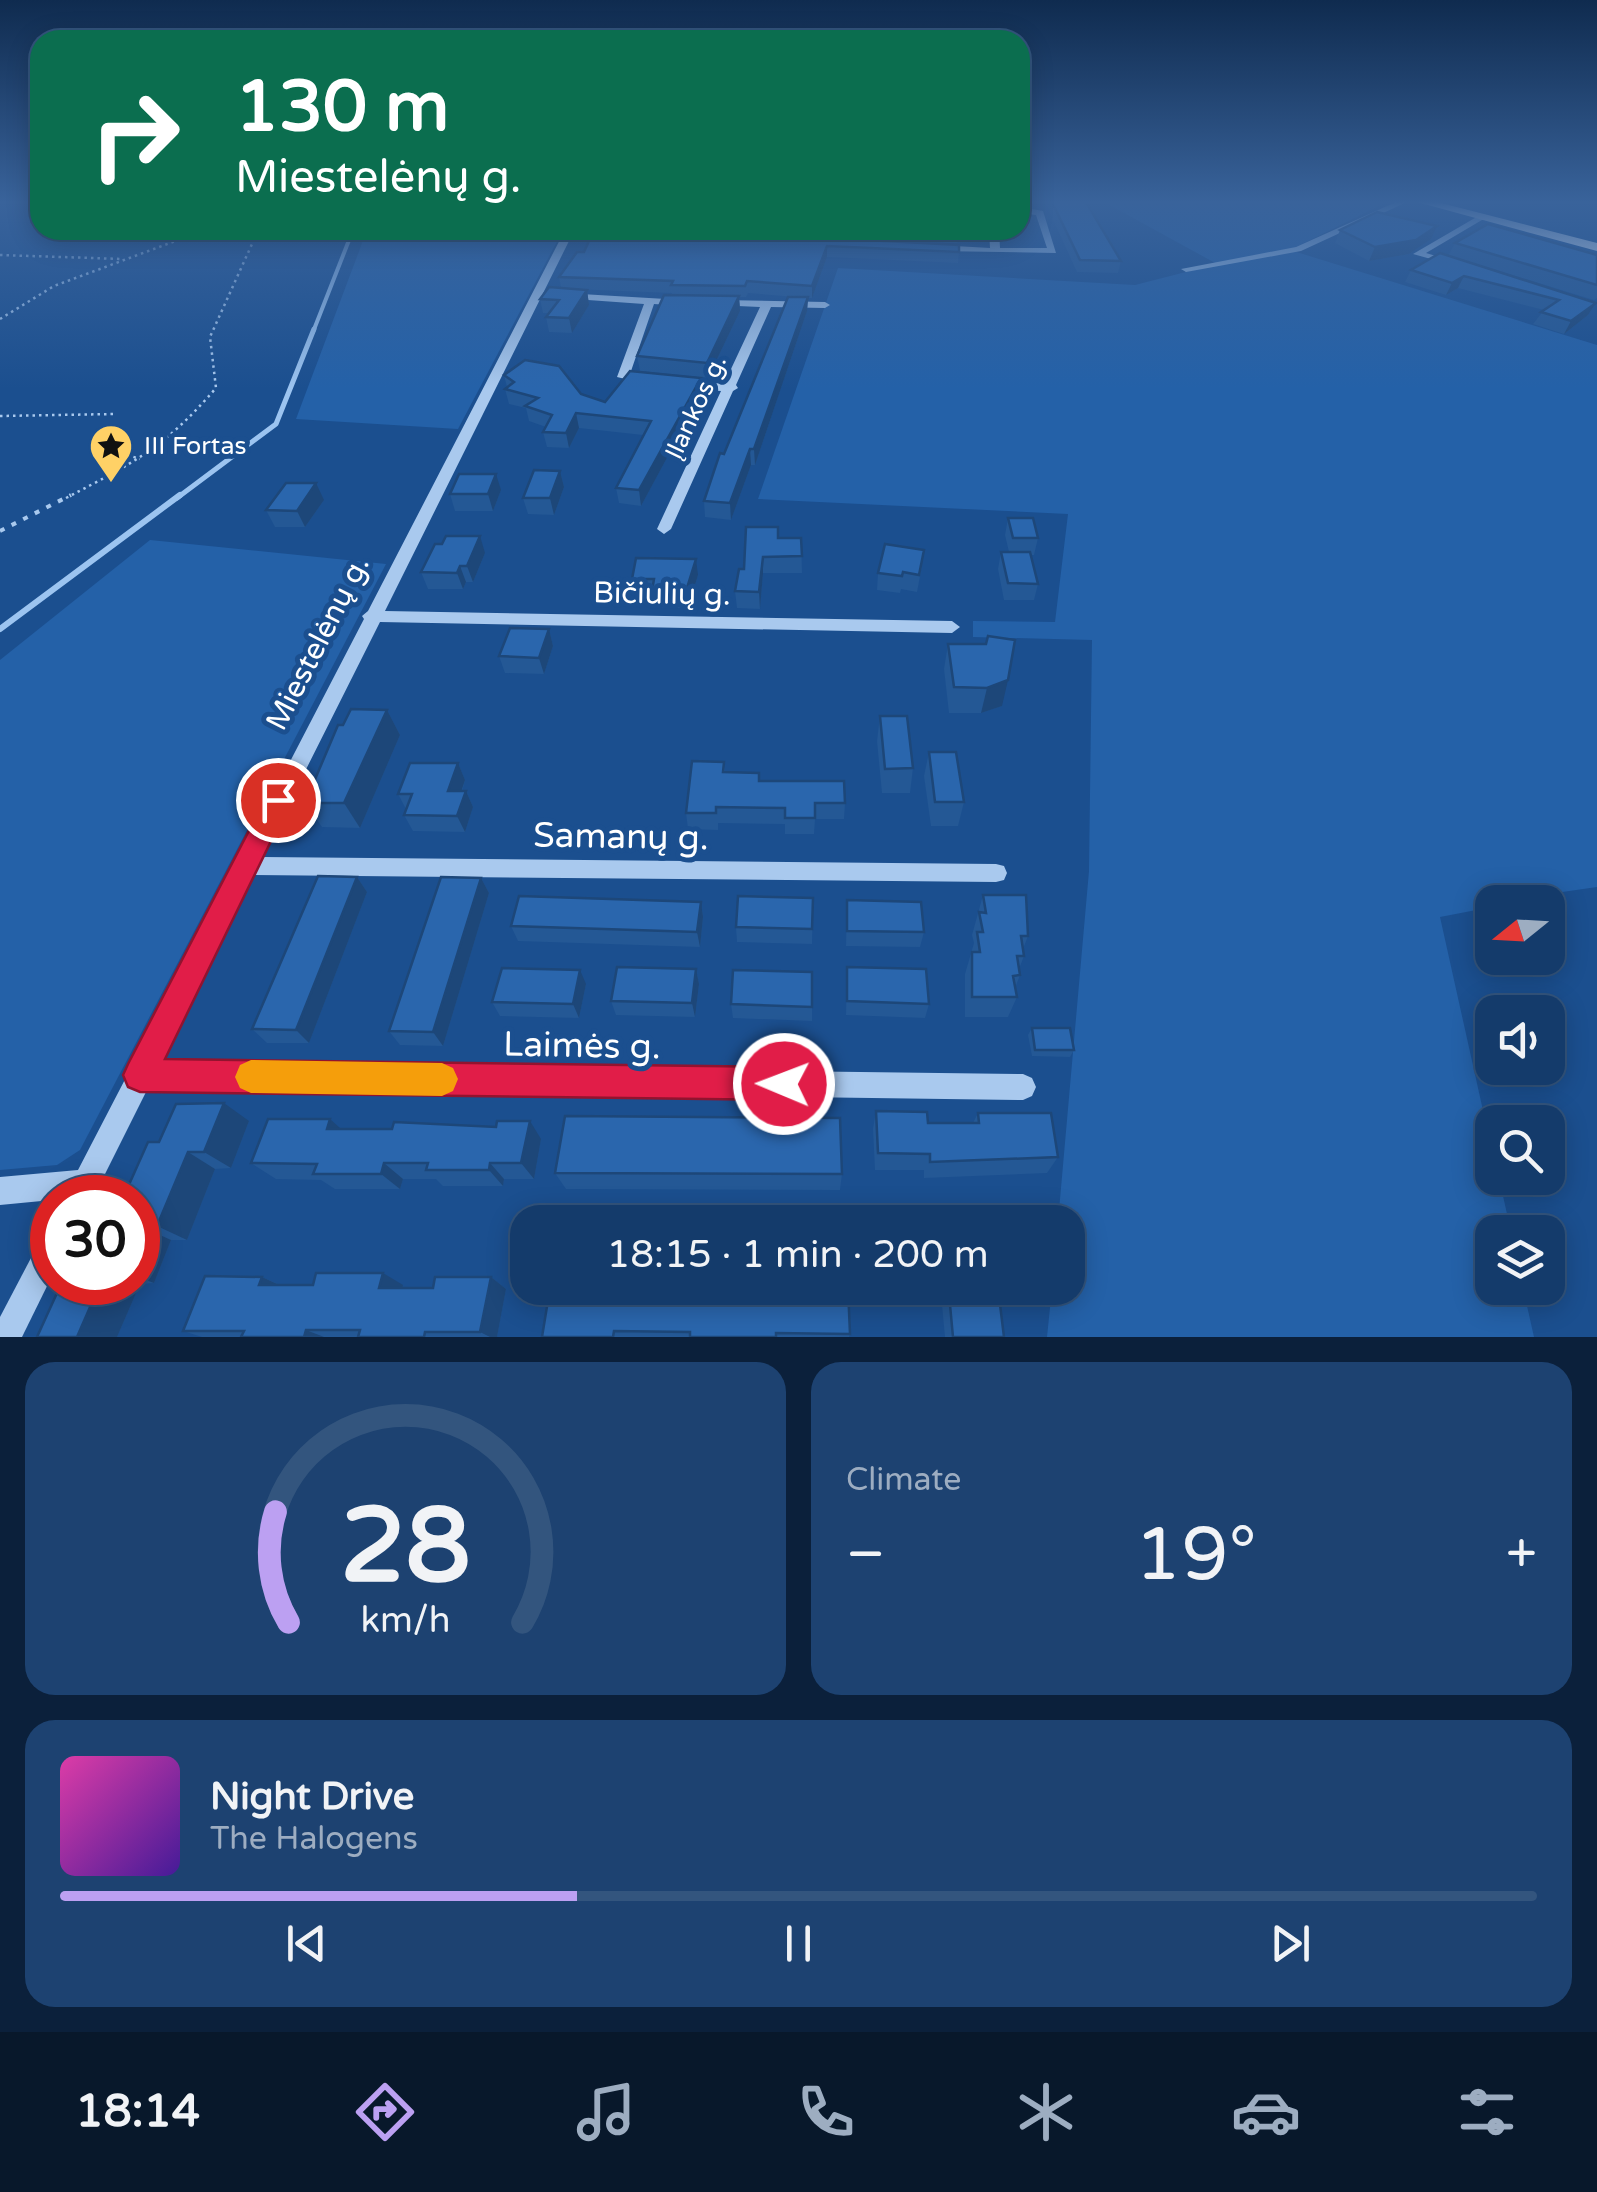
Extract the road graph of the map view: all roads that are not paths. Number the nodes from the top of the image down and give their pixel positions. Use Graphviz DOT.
graph roads {
  1 [pos="553,264"];
  2 [pos="1212,264"];
  3 [pos="1453,264"];
  4 [pos="1186,269"];
  5 [pos="1472,270"];
  6 [pos="538,294"];
  7 [pos="650,302"];
  8 [pos="768,304"];
  9 [pos="825,305"];
  10 [pos="732,388"];
  11 [pos="664,529"];
  12 [pos="370,616"];
  13 [pos="952,626"];
  14 [pos="245,866"];
  15 [pos="996,873"];
  16 [pos="140,1075"];
  17 [pos="1023,1087"];
  18 [pos="90,1175"];
  19 [pos="0,1191"];
  20 [pos="30,1191"];
  21 [pos="30,1290"];
  22 [pos="6,1337"];
  1 -- 6 [label="street, Miestelėnų g."];
  2 -- 4 [label="street"];
  3 -- 5 [label="street"];
  6 -- 7 [label="street"];
  6 -- 12 [label="street, Miestelėnų g."];
  7 -- 8 [label="street"];
  7 -- 10 [label="street"];
  8 -- 9 [label="street"];
  8 -- 10 [label="street, Įlankos g."];
  10 -- 11 [label="street, Įlankos g."];
  12 -- 13 [label="street, Bičiulių g."];
  12 -- 14 [label="street, Miestelėnų g."];
  14 -- 15 [label="street, Samanų g."];
  14 -- 16 [label="street, Miestelėnų g."];
  16 -- 17 [label="street, Laimės g."];
  16 -- 18 [label="street, Miestelėnų g."];
  19 -- 20 [label="street"];
  21 -- 22 [label="street"];
}
